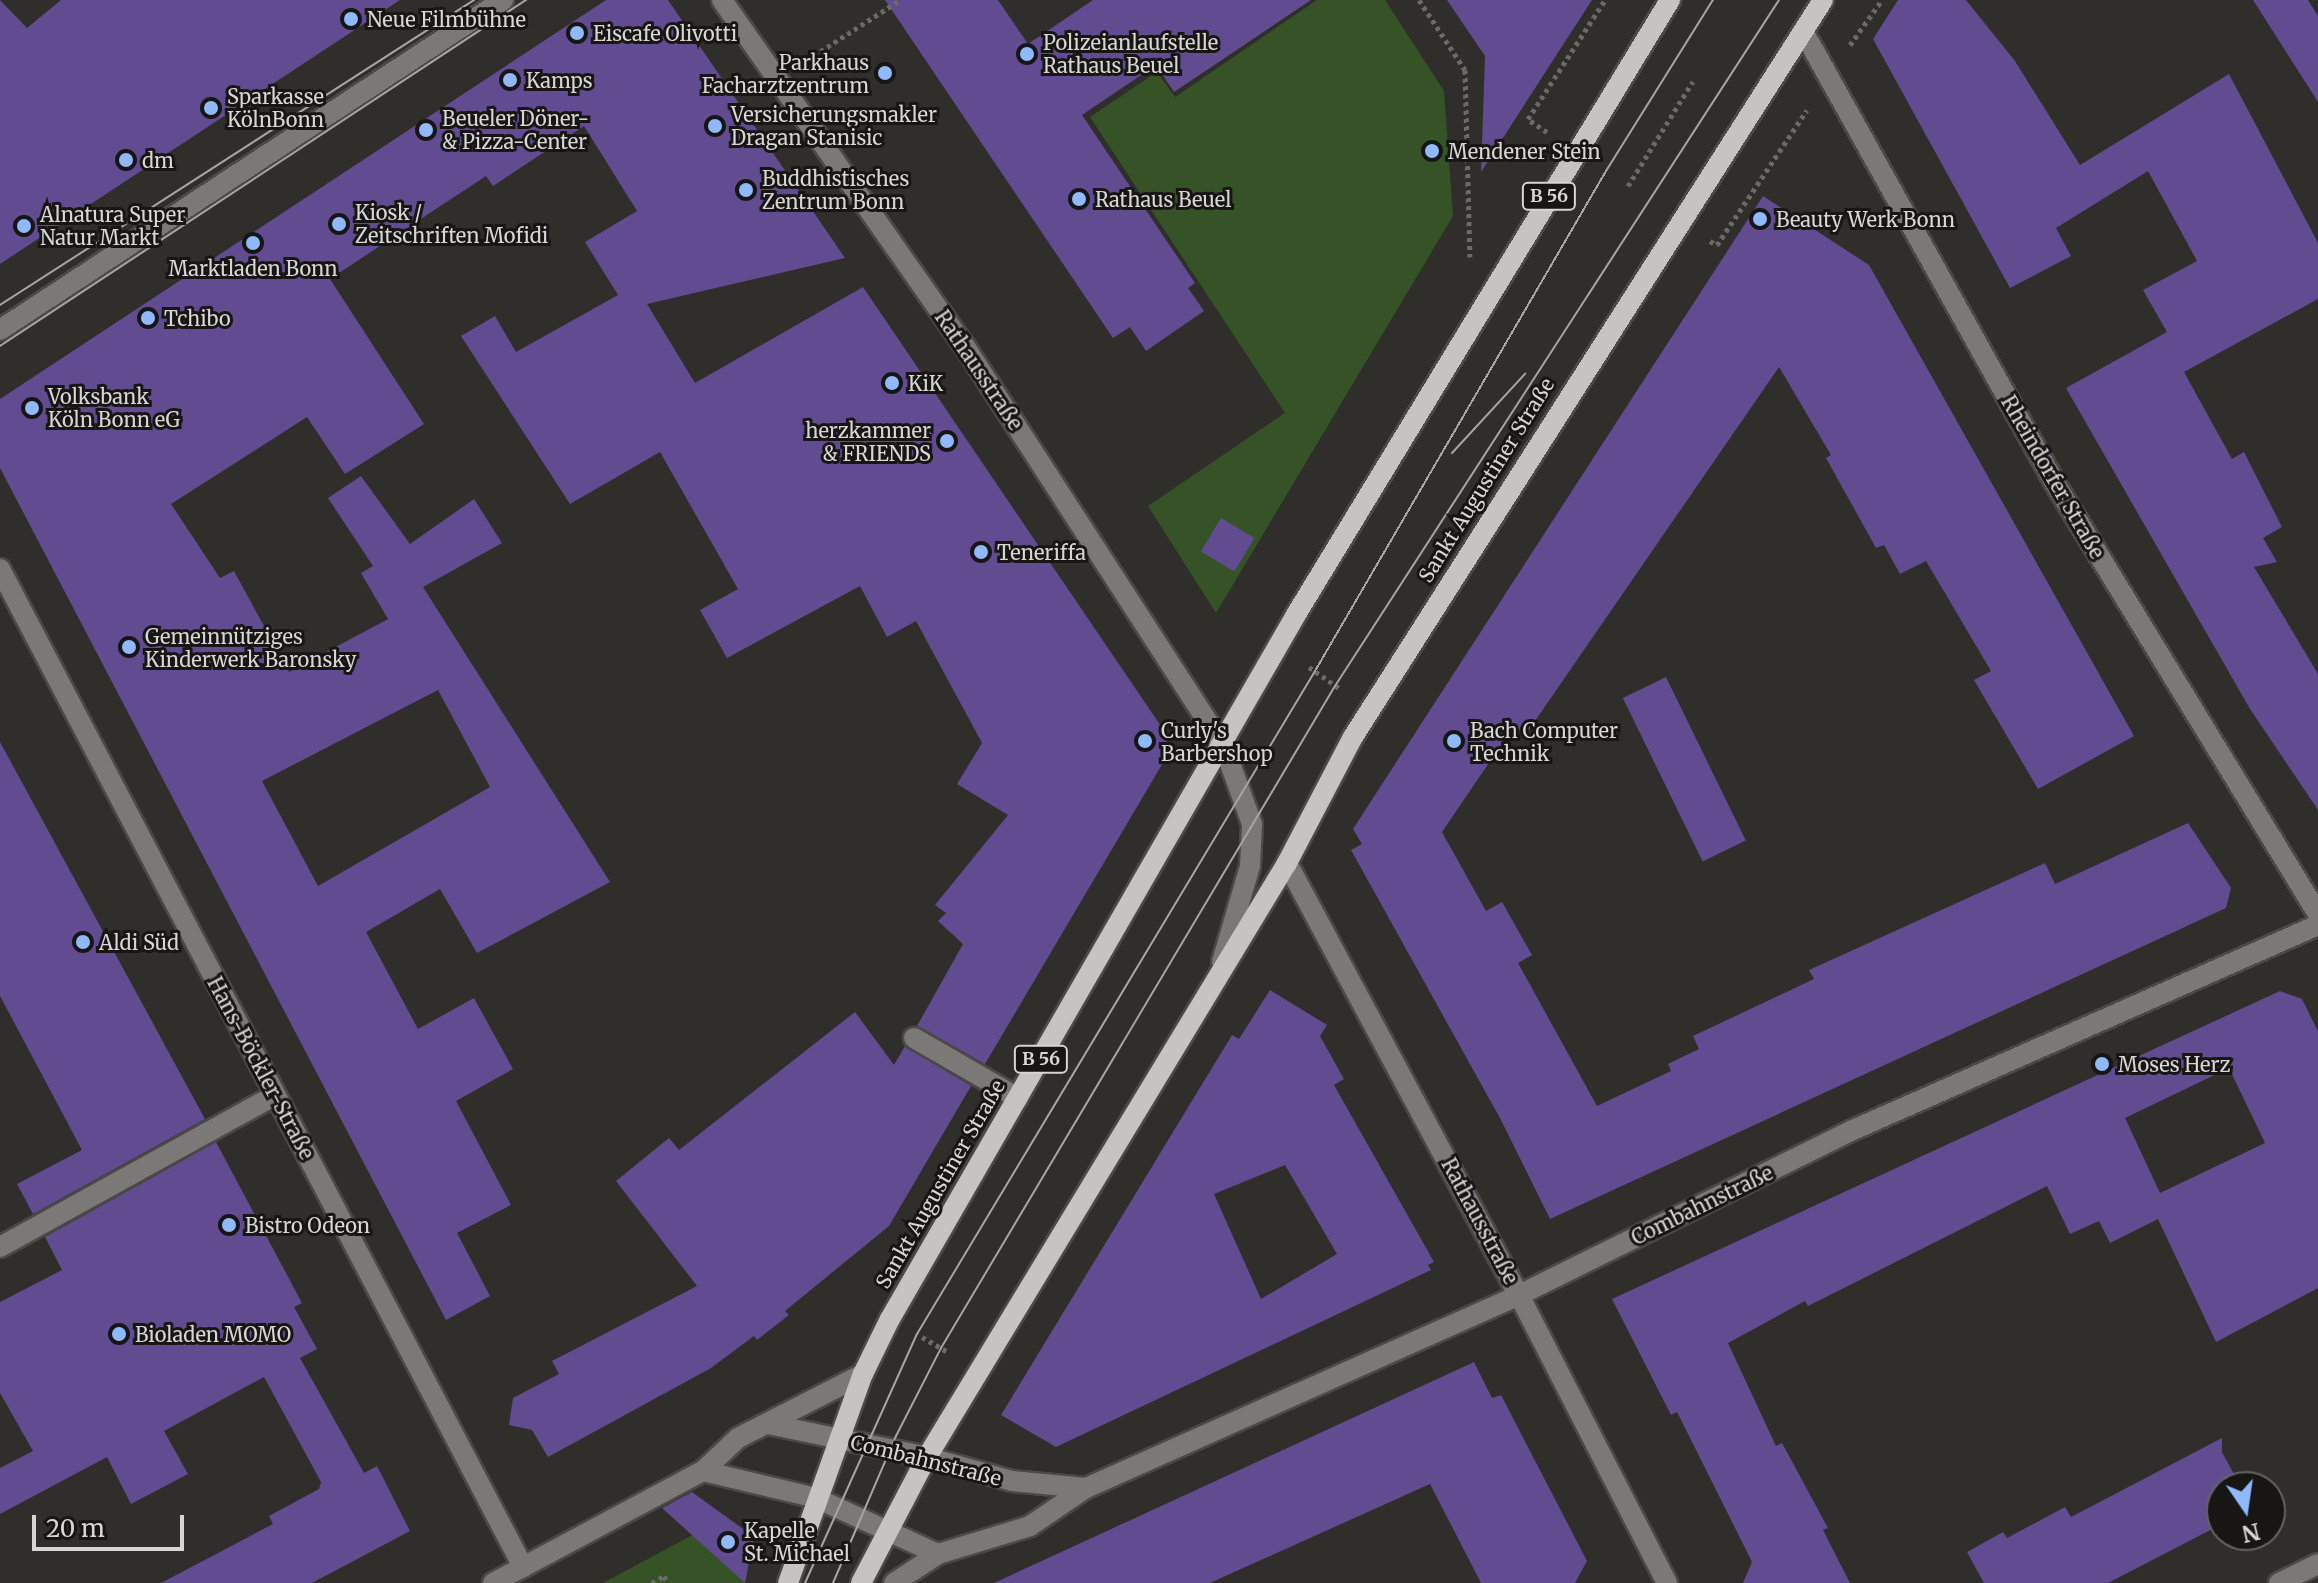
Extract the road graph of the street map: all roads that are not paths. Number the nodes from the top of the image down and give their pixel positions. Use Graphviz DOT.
graph roads {
  1 [pos="503,0"];
  2 [pos="722,0"];
  3 [pos="1670,0"];
  4 [pos="1823,0"];
  5 [pos="1803,31"];
  6 [pos="0,330"];
  7 [pos="0,569"];
  8 [pos="1224,747"];
  9 [pos="1287,863"];
  10 [pos="2318,914"];
  11 [pos="2318,925"];
  12 [pos="1222,962"];
  13 [pos="914,1038"];
  14 [pos="275,1095"];
  15 [pos="1018,1098"];
  16 [pos="0,1247"];
  17 [pos="1519,1295"];
  18 [pos="863,1374"];
  19 [pos="768,1424"];
  20 [pos="838,1439"];
  21 [pos="927,1457"];
  22 [pos="703,1471"];
  23 [pos="1086,1488"];
  24 [pos="816,1498"];
  25 [pos="888,1531"];
  26 [pos="938,1554"];
  27 [pos="2318,1564"];
  28 [pos="523,1567"];
  29 [pos="493,1583"];
  30 [pos="788,1583"];
  31 [pos="861,1583"];
  32 [pos="894,1583"];
  33 [pos="1667,1583"];
  34 [pos="2279,1583"];
  1 -- 6 [label="street"];
  2 -- 8 [label="street, Rathausstraße"];
  3 -- 8 [label="main road, Sankt Augustiner Straße / B 56"];
  4 -- 5 [label="main road, Sankt Augustiner Straße"];
  5 -- 9 [label="main road, Sankt Augustiner Straße"];
  5 -- 10 [label="street, Rheindorfer Straße"];
  7 -- 14 [label="street, Hans-Böckler-Straße"];
  8 -- 12 [label="street, Sankt Augustiner Straße"];
  8 -- 15 [label="main road, Sankt Augustiner Straße / B 56"];
  9 -- 12 [label="main road, Sankt Augustiner Straße"];
  9 -- 17 [label="street, Rathausstraße"];
  11 -- 17 [label="street, Combahnstraße"];
  12 -- 21 [label="main road, Sankt Augustiner Straße"];
  13 -- 15 [label="street"];
  14 -- 16 [label="street"];
  14 -- 28 [label="street, Hans-Böckler-Straße"];
  15 -- 18 [label="main road, Sankt Augustiner Straße / B 56"];
  17 -- 23 [label="street, Combahnstraße"];
  17 -- 33 [label="street, Rathausstraße"];
  18 -- 19 [label="street"];
  18 -- 20 [label="main road, Sankt Augustiner Straße / B 56"];
  19 -- 20 [label="street, Combahnstraße"];
  19 -- 22 [label="street"];
  20 -- 21 [label="street, Combahnstraße"];
  20 -- 24 [label="main road, Sankt Augustiner Straße / B 56"];
  21 -- 23 [label="street, Combahnstraße"];
  21 -- 25 [label="main road, Sankt Augustiner Straße"];
  22 -- 24 [label="street"];
  22 -- 28 [label="street"];
  23 -- 26 [label="street, Combahnstraße"];
  24 -- 25 [label="street"];
  24 -- 30 [label="main road, Sankt Augustiner Straße / B 56"];
  25 -- 26 [label="street"];
  25 -- 31 [label="main road, Sankt Augustiner Straße"];
  26 -- 32 [label="street, Combahnstraße"];
  27 -- 34 [label="street"];
  28 -- 29 [label="street"];
}
